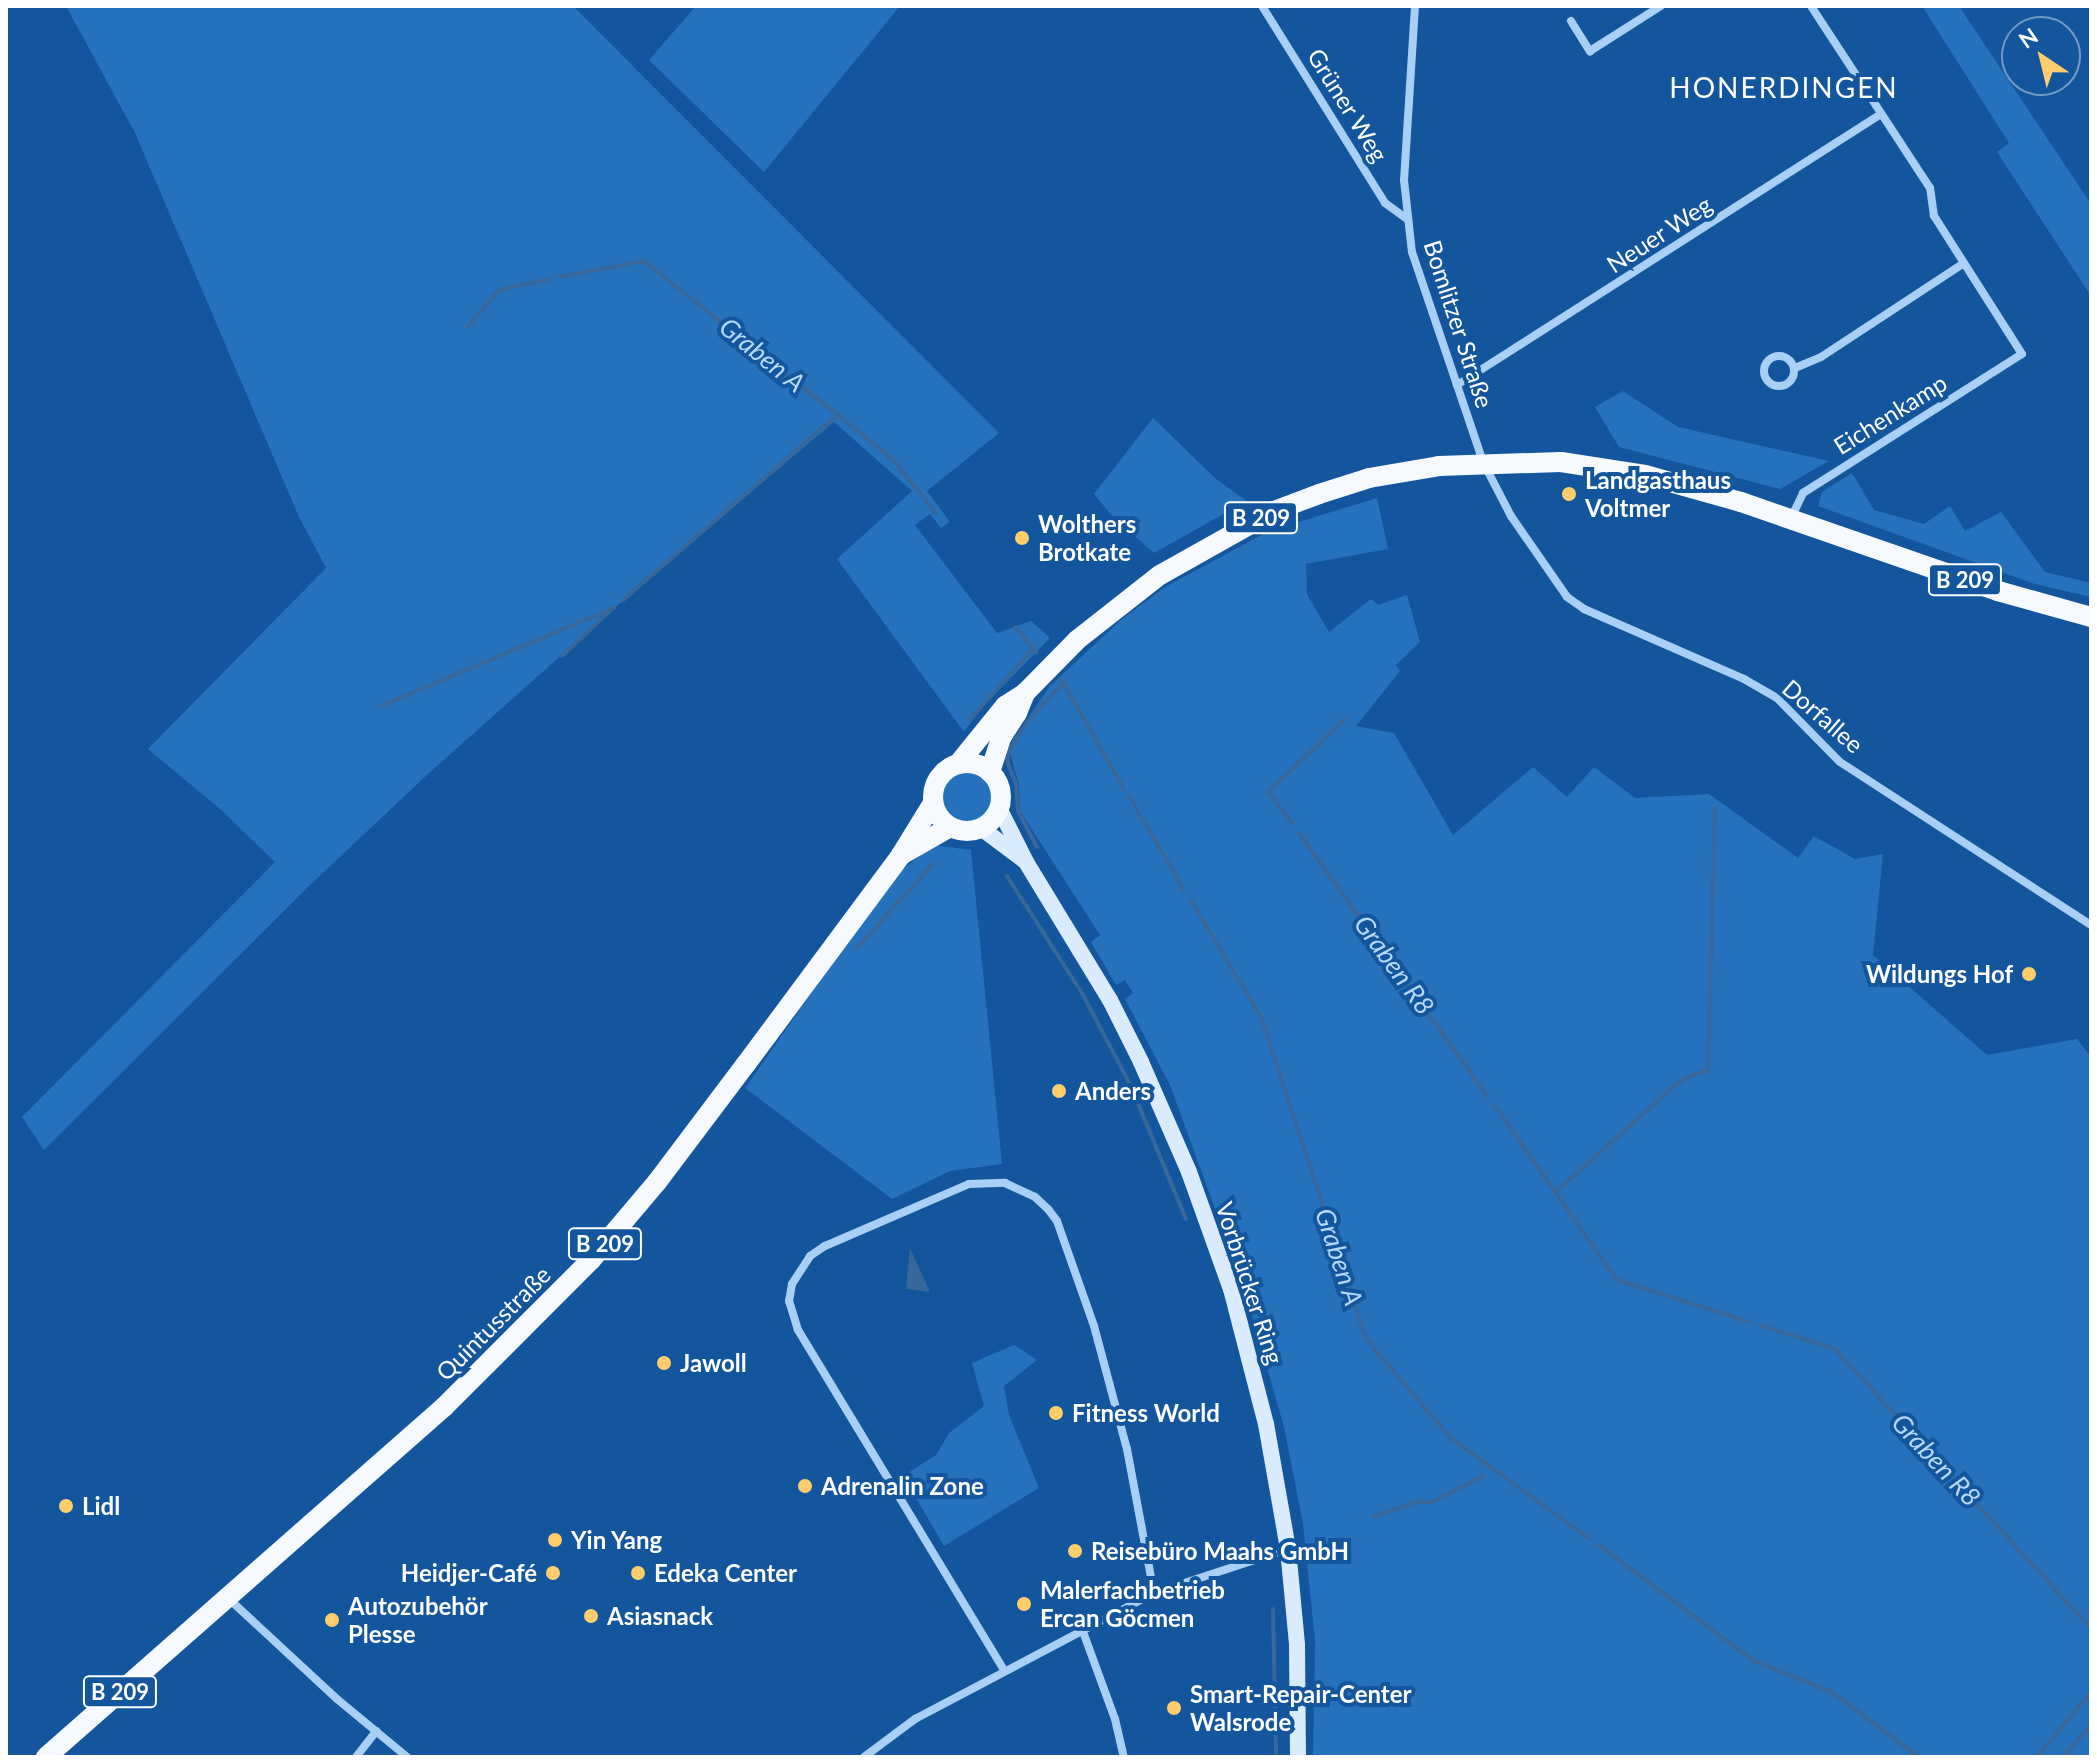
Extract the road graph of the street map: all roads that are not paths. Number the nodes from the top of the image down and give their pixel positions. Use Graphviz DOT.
graph roads {
  1 [pos="1262,6"];
  2 [pos="1415,6"];
  3 [pos="1661,6"];
  4 [pos="1811,6"];
  5 [pos="1571,21"];
  6 [pos="1881,114"];
  7 [pos="1406,218"];
  8 [pos="1964,263"];
  9 [pos="1795,368"];
  10 [pos="1457,385"];
  11 [pos="1483,462"];
  12 [pos="1791,518"];
  13 [pos="2091,617"];
  14 [pos="1025,693"];
  15 [pos="958,764"];
  16 [pos="990,772"];
  17 [pos="933,803"];
  18 [pos="999,808"];
  19 [pos="950,827"];
  20 [pos="981,828"];
  21 [pos="901,855"];
  22 [pos="1026,862"];
  23 [pos="2091,925"];
  24 [pos="1288,1549"];
  25 [pos="1154,1593"];
  26 [pos="229,1598"];
  27 [pos="1082,1629"];
  28 [pos="1004,1670"];
  29 [pos="376,1731"];
  30 [pos="46,1757"];
  31 [pos="356,1757"];
  32 [pos="407,1757"];
  33 [pos="864,1757"];
  34 [pos="1124,1757"];
  35 [pos="1298,1757"];
  1 -- 7 [label="street, Grüner Weg"];
  2 -- 7 [label="street, Bomlitzer Straße"];
  3 -- 5 [label="street"];
  4 -- 6 [label="street"];
  6 -- 8 [label="street"];
  6 -- 10 [label="street, Neuer Weg"];
  7 -- 10 [label="street, Bomlitzer Straße"];
  8 -- 9 [label="street"];
  8 -- 12 [label="street, Eichenkamp"];
  10 -- 11 [label="street, Bomlitzer Straße"];
  11 -- 12 [label="main road, B 209"];
  11 -- 14 [label="main road, B 209"];
  11 -- 23 [label="street, Dorfallee"];
  12 -- 13 [label="main road, B 209"];
  14 -- 15 [label="main road, B 209"];
  14 -- 16 [label="main road, B 209"];
  15 -- 16 [label="main road"];
  15 -- 17 [label="main road, B 209"];
  16 -- 18 [label="main road"];
  17 -- 19 [label="main road"];
  17 -- 21 [label="main road, Quintusstraße / B 209"];
  18 -- 20 [label="main road"];
  18 -- 22 [label="main road, Vorbrücker Ring"];
  19 -- 20 [label="main road"];
  19 -- 21 [label="main road, Quintusstraße / B 209"];
  20 -- 22 [label="main road, Vorbrücker Ring"];
  21 -- 26 [label="main road, Quintusstraße / B 209"];
  22 -- 24 [label="main road, Vorbrücker Ring"];
  24 -- 25 [label="street"];
  24 -- 35 [label="main road, Vorbrücker Ring"];
  25 -- 27 [label="street"];
  25 -- 28 [label="street"];
  26 -- 29 [label="street"];
  26 -- 30 [label="main road, Quintusstraße / B 209"];
  27 -- 28 [label="street"];
  27 -- 34 [label="street"];
  28 -- 33 [label="street"];
  29 -- 31 [label="street"];
  29 -- 32 [label="street"];
}
